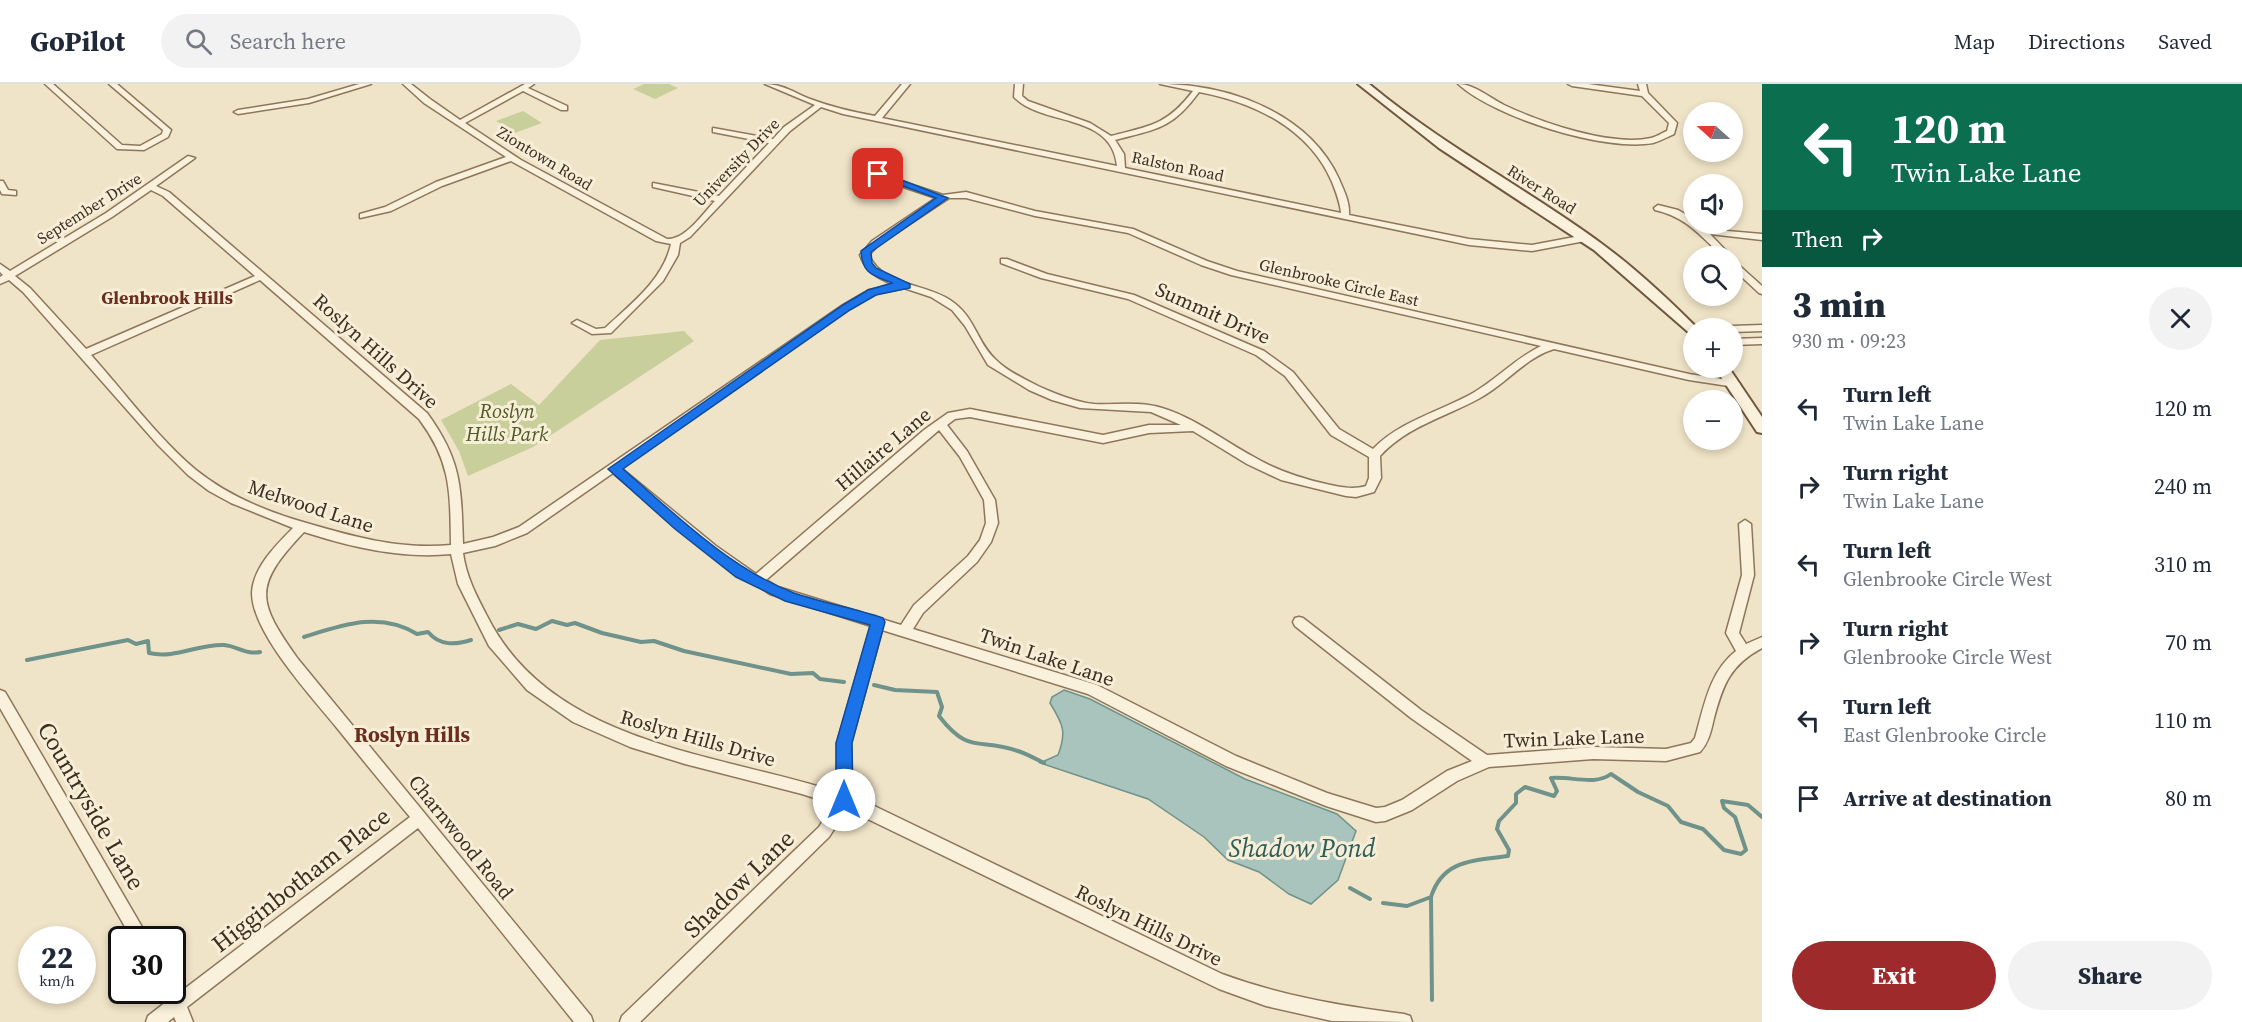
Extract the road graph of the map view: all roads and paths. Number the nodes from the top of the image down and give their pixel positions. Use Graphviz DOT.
graph roads {
  1 [pos="49,84"];
  2 [pos="113,84"];
  3 [pos="367,84"];
  4 [pos="407,84"];
  5 [pos="770,84"];
  6 [pos="906,84"];
  7 [pos="1019,84"];
  8 [pos="1164,84"];
  9 [pos="1363,84"];
  10 [pos="1462,84"];
  11 [pos="1572,84"];
  12 [pos="1642,84"];
  13 [pos="527,86"];
  14 [pos="1197,90"];
  15 [pos="1644,94"];
  16 [pos="820,105"];
  17 [pos="564,108"];
  18 [pos="238,112"];
  19 [pos="877,119"];
  20 [pos="460,123"];
  21 [pos="716,130"];
  22 [pos="1112,138"];
  23 [pos="775,142"];
  24 [pos="191,158"];
  25 [pos="511,158"];
  26 [pos="1121,170"];
  27 [pos="868,172"];
  28 [pos="0,183"];
  29 [pos="656,185"];
  30 [pos="151,187"];
  31 [pos="13,194"];
  32 [pos="944,198"];
  33 [pos="719,199"];
  34 [pos="1658,208"];
  35 [pos="363,216"];
  36 [pos="1345,216"];
  37 [pos="1683,217"];
  38 [pos="1705,234"];
  39 [pos="1732,234"];
  40 [pos="1762,237"];
  41 [pos="1585,238"];
  42 [pos="676,242"];
  43 [pos="1717,246"];
  44 [pos="1004,261"];
  45 [pos="1743,273"];
  46 [pos="3,275"];
  47 [pos="262,276"];
  48 [pos="906,286"];
  49 [pos="1762,291"];
  50 [pos="1683,322"];
  51 [pos="577,323"];
  52 [pos="1762,328"];
  53 [pos="1743,329"];
  54 [pos="1762,341"];
  55 [pos="1743,342"];
  56 [pos="1554,346"];
  57 [pos="84,354"];
  58 [pos="1730,378"];
  59 [pos="1735,384"];
  60 [pos="940,425"];
  61 [pos="1762,428"];
  62 [pos="1199,430"];
  63 [pos="1374,455"];
  64 [pos="615,469"];
  65 [pos="1745,525"];
  66 [pos="302,526"];
  67 [pos="455,550"];
  68 [pos="756,581"];
  69 [pos="878,622"];
  70 [pos="1299,622"];
  71 [pos="905,630"];
  72 [pos="1762,642"];
  73 [pos="1744,653"];
  74 [pos="0,696"];
  75 [pos="1485,762"];
  76 [pos="844,800"];
  77 [pos="420,819"];
  78 [pos="133,926"];
  79 [pos="186,989"];
  80 [pos="168,1004"];
  81 [pos="176,1004"];
  82 [pos="1384,1021"];
  83 [pos="154,1022"];
  84 [pos="185,1022"];
  85 [pos="585,1022"];
  86 [pos="628,1022"];
  87 [pos="1404,1022"];
  1 -- 2 [label="street"];
  3 -- 18 [label="street"];
  4 -- 20 [label="street, Ziontown Road"];
  5 -- 16 [label="street, Ralston Road"];
  6 -- 19 [label="street"];
  7 -- 22 [label="street"];
  8 -- 14 [label="street"];
  9 -- 41 [label="main road, River Road"];
  10 -- 15 [label="street"];
  11 -- 15 [label="street"];
  12 -- 15 [label="street"];
  13 -- 17 [label="street"];
  13 -- 20 [label="street"];
  14 -- 22 [label="street"];
  14 -- 36 [label="street"];
  16 -- 19 [label="street, Ralston Road"];
  16 -- 23 [label="street, University Drive"];
  19 -- 26 [label="street, Ralston Road"];
  20 -- 25 [label="street, Ziontown Road"];
  21 -- 23 [label="street"];
  22 -- 26 [label="street"];
  23 -- 33 [label="street, University Drive"];
  24 -- 30 [label="street, September Drive"];
  25 -- 35 [label="street"];
  25 -- 42 [label="street, Ziontown Road"];
  26 -- 36 [label="street, Ralston Road"];
  27 -- 32 [label="street"];
  28 -- 31 [label="street"];
  29 -- 33 [label="street"];
  30 -- 46 [label="street, September Drive"];
  30 -- 47 [label="street, Roslyn Hills Drive"];
  32 -- 48 [label="street"];
  32 -- 56 [label="street, Glenbrooke Circle East"];
  33 -- 42 [label="street, University Drive"];
  34 -- 37 [label="street"];
  36 -- 41 [label="street, Ralston Road"];
  38 -- 43 [label="street"];
  39 -- 40 [label="street"];
  41 -- 50 [label="main road, River Road"];
  42 -- 51 [label="street"];
  44 -- 63 [label="street, Summit Drive"];
  45 -- 49 [label="street"];
  46 -- 57 [label="street, Melwood Lane"];
  47 -- 57 [label="street"];
  47 -- 67 [label="street, Roslyn Hills Drive"];
  48 -- 62 [label="street"];
  48 -- 64 [label="street"];
  52 -- 53 [label="street"];
  54 -- 55 [label="street"];
  56 -- 59 [label="street, Glenbrooke Circle East"];
  56 -- 63 [label="street"];
  57 -- 66 [label="street, Melwood Lane"];
  58 -- 59 [label="main road"];
  59 -- 61 [label="main road"];
  60 -- 62 [label="street, Hillaire Lane"];
  60 -- 68 [label="street, Hillaire Lane"];
  60 -- 71 [label="street"];
  62 -- 63 [label="street"];
  64 -- 67 [label="street, Melwood Lane"];
  64 -- 68 [label="street, Twin Lake Lane"];
  65 -- 73 [label="street"];
  66 -- 67 [label="street, Melwood Lane"];
  66 -- 77 [label="street, Charnwood Road"];
  67 -- 76 [label="street, Roslyn Hills Drive"];
  68 -- 69 [label="street, Twin Lake Lane"];
  69 -- 71 [label="street, Twin Lake Lane"];
  69 -- 76 [label="street"];
  70 -- 75 [label="street"];
  71 -- 75 [label="street, Twin Lake Lane"];
  72 -- 73 [label="street, Twin Lake Lane"];
  73 -- 75 [label="street, Twin Lake Lane"];
  74 -- 78 [label="street, Countryside Lane"];
  76 -- 82 [label="street, Roslyn Hills Drive"];
  76 -- 86 [label="street, Shadow Lane"];
  77 -- 79 [label="street, Higginbotham Place"];
  77 -- 85 [label="street, Charnwood Road"];
  80 -- 83 [label="street, Higginbotham Place"];
  81 -- 84 [label="street"];
  82 -- 87 [label="street, Roslyn Hills Drive"];
}
